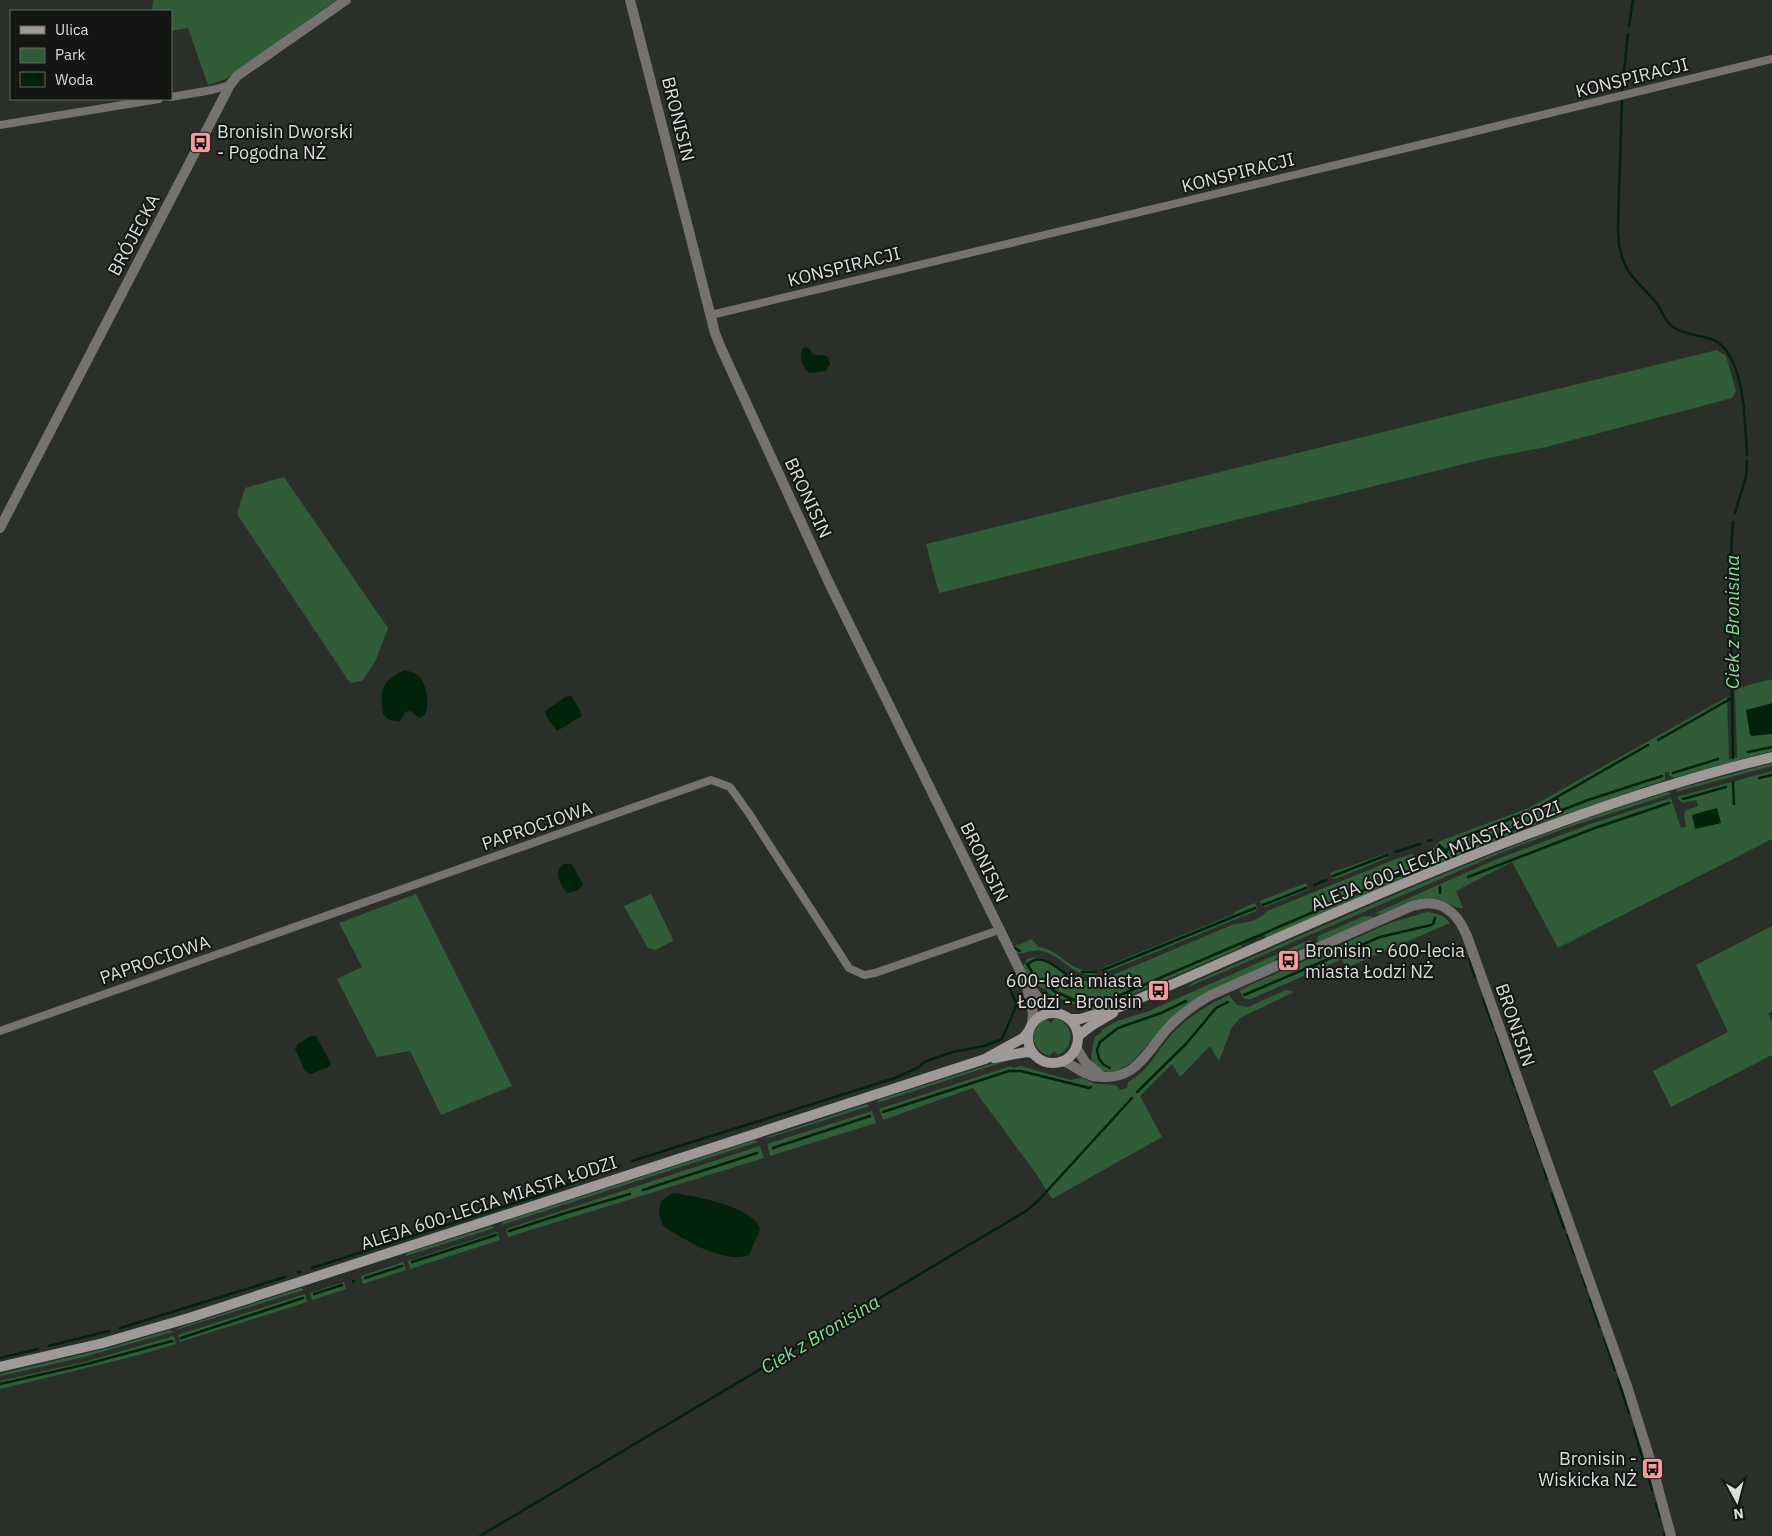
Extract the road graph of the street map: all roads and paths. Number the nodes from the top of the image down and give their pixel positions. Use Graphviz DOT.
graph roads {
  1 [pos="346,0"];
  2 [pos="630,0"];
  3 [pos="1772,59"];
  4 [pos="230,85"];
  5 [pos="172,97"];
  6 [pos="153,100"];
  7 [pos="0,125"];
  8 [pos="711,315"];
  9 [pos="0,528"];
  10 [pos="1772,757"];
  11 [pos="999,930"];
  12 [pos="1026,984"];
  13 [pos="1120,1007"];
  14 [pos="1052,1012"];
  15 [pos="1070,1019"];
  16 [pos="1030,1027"];
  17 [pos="0,1031"];
  18 [pos="1078,1036"];
  19 [pos="1076,1047"];
  20 [pos="1033,1053"];
  21 [pos="986,1059"];
  22 [pos="1062,1061"];
  23 [pos="1100,1076"];
  24 [pos="0,1367"];
  25 [pos="1671,1536"];
  1 -- 4 [label="street, BRÓJECKA"];
  2 -- 8 [label="street, BRONISIN"];
  3 -- 8 [label="street, KONSPIRACJI"];
  4 -- 5 [label="street"];
  4 -- 9 [label="street, BRÓJECKA"];
  6 -- 7 [label="street"];
  8 -- 11 [label="street, BRONISIN"];
  10 -- 13 [label="main road, ALEJA 600-LECIA MIASTA ŁODZI"];
  11 -- 12 [label="street, BRONISIN"];
  11 -- 17 [label="street, PAPROCIOWA"];
  12 -- 14 [label="street, BRONISIN"];
  12 -- 16 [label="street, BRONISIN"];
  13 -- 15 [label="main road, ALEJA 600-LECIA MIASTA ŁODZI"];
  13 -- 18 [label="main road, ALEJA 600-LECIA MIASTA ŁODZI"];
  14 -- 15 [label="main road"];
  14 -- 16 [label="main road"];
  15 -- 18 [label="main road"];
  16 -- 20 [label="main road"];
  16 -- 21 [label="main road, ALEJA 600-LECIA MIASTA ŁODZI"];
  18 -- 19 [label="main road"];
  19 -- 22 [label="main road"];
  19 -- 23 [label="street"];
  20 -- 21 [label="main road, ALEJA 600-LECIA MIASTA ŁODZI"];
  20 -- 22 [label="main road"];
  21 -- 24 [label="main road, ALEJA 600-LECIA MIASTA ŁODZI"];
  22 -- 23 [label="street, BRONISIN"];
  23 -- 25 [label="street, BRONISIN"];
}
